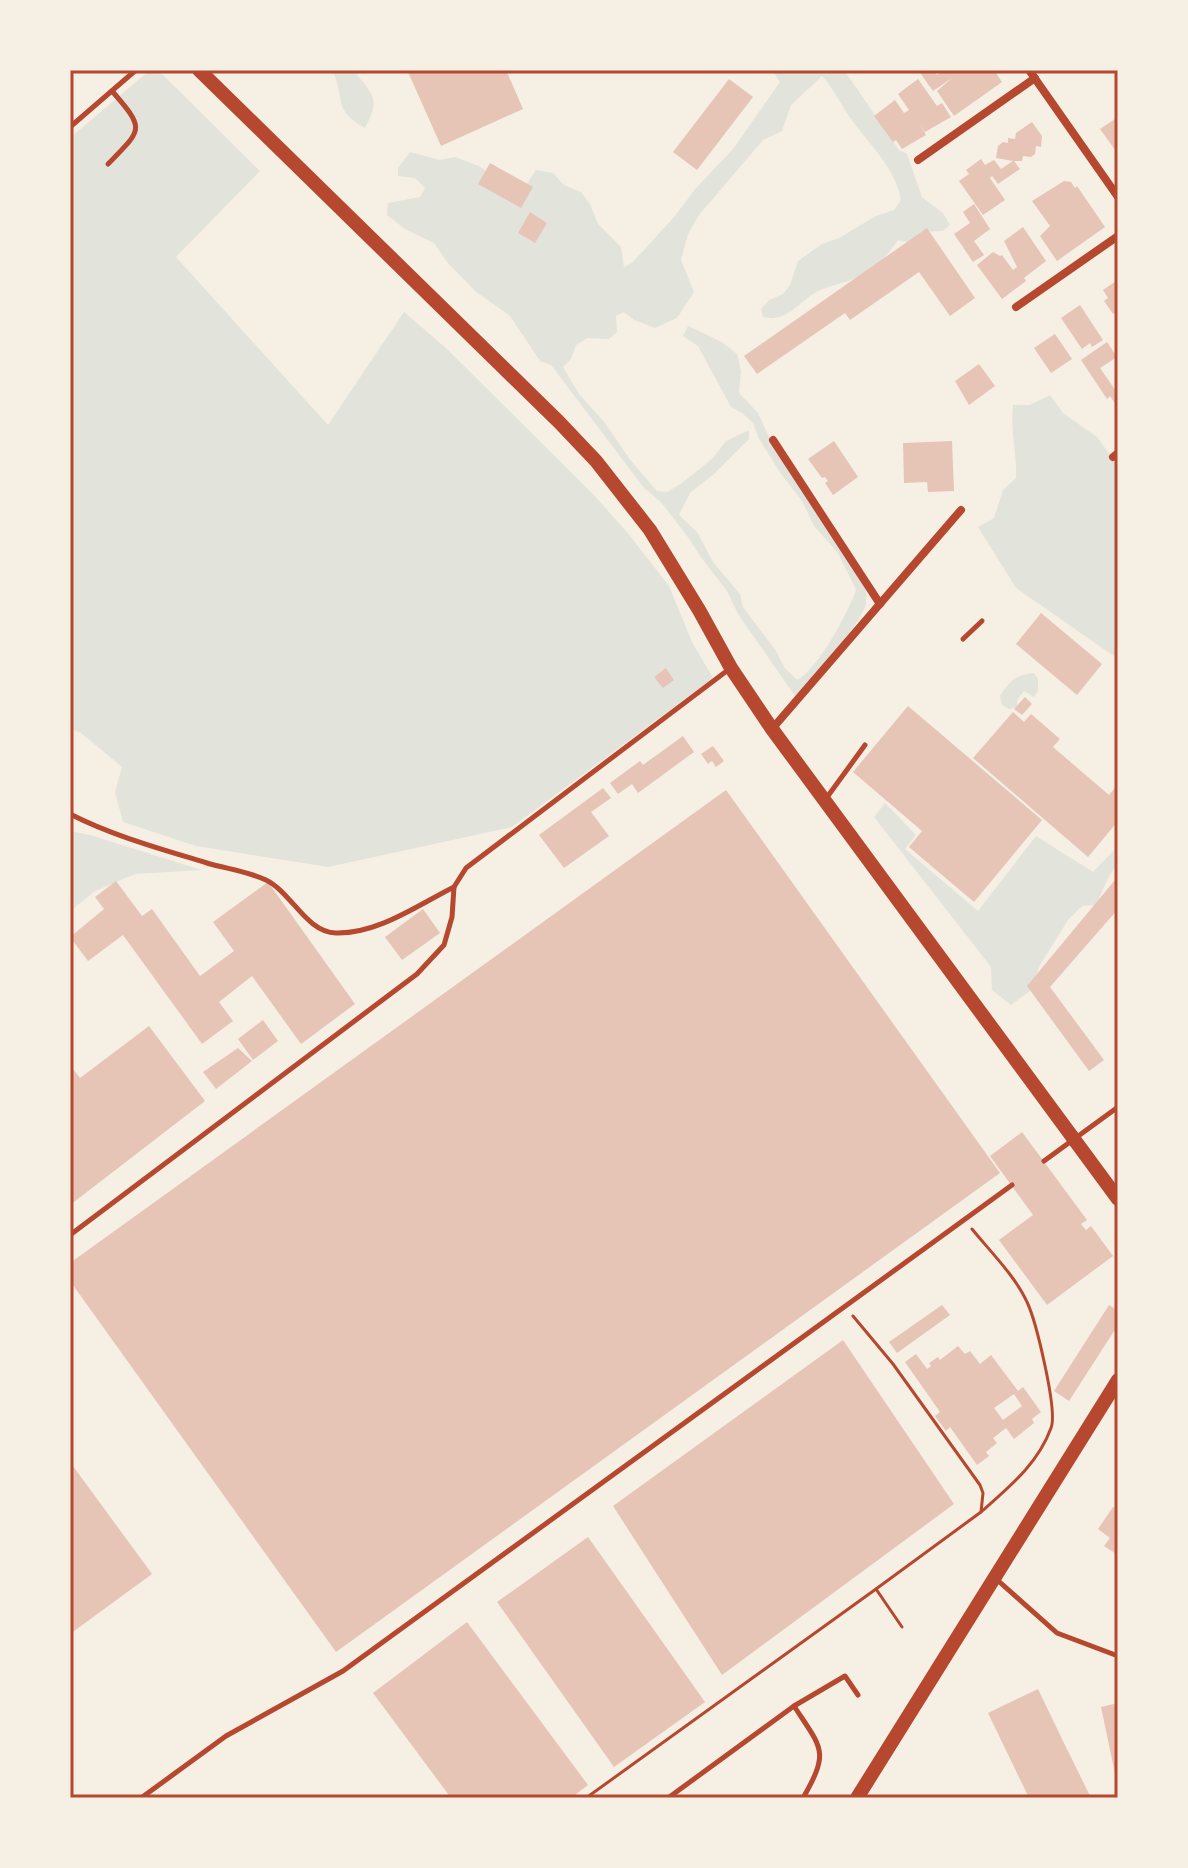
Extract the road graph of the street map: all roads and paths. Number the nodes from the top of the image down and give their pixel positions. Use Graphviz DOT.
graph roads {
  1 [pos="136,70"];
  2 [pos="199,70"];
  3 [pos="1032,74"];
  4 [pos="112,91"];
  5 [pos="70,127"];
  6 [pos="918,160"];
  7 [pos="108,164"];
  8 [pos="1118,197"];
  9 [pos="1118,236"];
  10 [pos="1016,307"];
  11 [pos="773,440"];
  12 [pos="961,510"];
  13 [pos="880,604"];
  14 [pos="982,621"];
  15 [pos="963,639"];
  16 [pos="731,668"];
  17 [pos="772,729"];
  18 [pos="865,745"];
  19 [pos="824,801"];
  20 [pos="70,814"];
  21 [pos="454,887"];
  22 [pos="1118,1107"];
  23 [pos="1075,1140"];
  24 [pos="1044,1161"];
  25 [pos="1012,1185"];
  26 [pos="1118,1199"];
  27 [pos="964,1220"];
  28 [pos="70,1235"];
  29 [pos="845,1307"];
  30 [pos="1118,1380"];
  31 [pos="1112,1396"];
  32 [pos="981,1512"];
  33 [pos="994,1578"];
  34 [pos="876,1589"];
  35 [pos="902,1627"];
  36 [pos="1118,1656"];
  37 [pos="858,1695"];
  38 [pos="794,1706"];
  39 [pos="141,1798"];
  40 [pos="586,1798"];
  41 [pos="668,1798"];
  42 [pos="803,1798"];
  43 [pos="857,1798"];
  1 -- 4 [label="lane"];
  2 -- 16 [label="main road"];
  3 -- 6 [label="street"];
  3 -- 8 [label="street"];
  4 -- 5 [label="lane"];
  4 -- 7 [label="lane"];
  9 -- 10 [label="street"];
  11 -- 13 [label="street"];
  12 -- 13 [label="street"];
  13 -- 17 [label="street"];
  14 -- 15 [label="lane"];
  16 -- 17 [label="main road"];
  16 -- 21 [label="lane"];
  17 -- 19 [label="main road"];
  18 -- 19 [label="lane"];
  19 -- 23 [label="main road"];
  20 -- 21 [label="lane"];
  21 -- 28 [label="lane"];
  22 -- 23 [label="lane"];
  23 -- 24 [label="lane"];
  23 -- 26 [label="main road"];
  25 -- 27 [label="lane"];
  27 -- 29 [label="lane"];
  27 -- 32 [label="path"];
  29 -- 32 [label="path"];
  29 -- 39 [label="lane"];
  30 -- 31 [label="main road"];
  31 -- 33 [label="main road"];
  32 -- 34 [label="path"];
  33 -- 36 [label="lane"];
  33 -- 43 [label="main road"];
  34 -- 35 [label="path"];
  34 -- 40 [label="path"];
  37 -- 38 [label="lane"];
  38 -- 41 [label="lane"];
  38 -- 42 [label="lane"];
}
